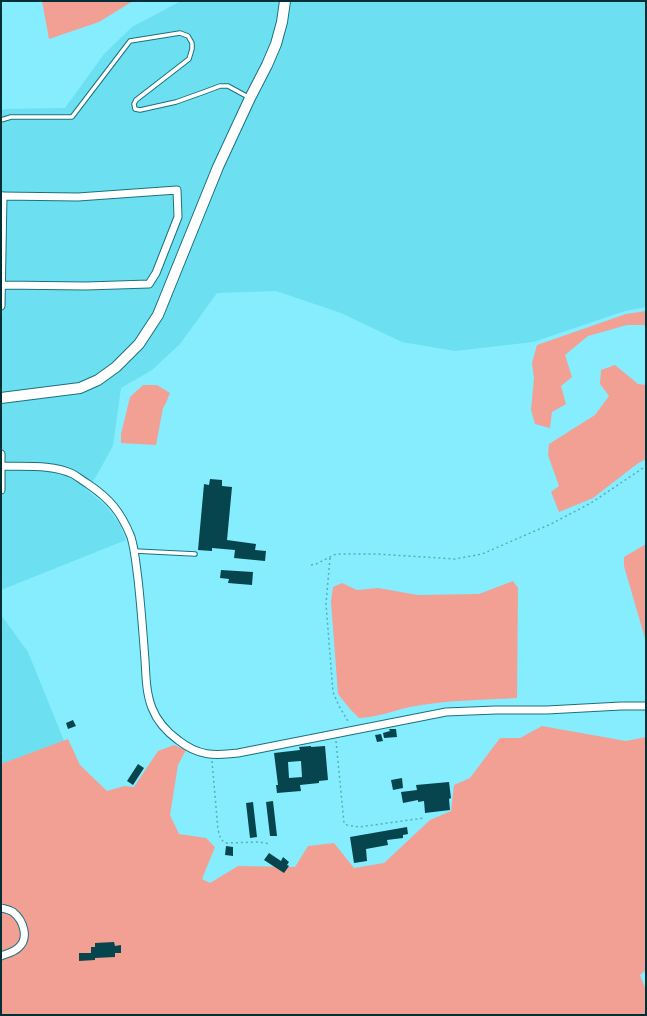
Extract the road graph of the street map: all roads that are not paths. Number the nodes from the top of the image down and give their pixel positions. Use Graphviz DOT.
graph roads {
  1 [pos="285,1"];
  2 [pos="250,98"];
  3 [pos="1,120"];
  4 [pos="2,196"];
  5 [pos="1,285"];
  6 [pos="1,306"];
  7 [pos="1,398"];
  8 [pos="1,454"];
  9 [pos="1,466"];
  10 [pos="1,490"];
  11 [pos="134,551"];
  12 [pos="195,554"];
  13 [pos="646,706"];
  14 [pos="1,908"];
  15 [pos="1,956"];
  1 -- 2 [label="street"];
  2 -- 3 [label="lane"];
  2 -- 7 [label="street"];
  4 -- 5 [label="street"];
  4 -- 5 [label="street"];
  5 -- 6 [label="street"];
  8 -- 9 [label="street"];
  9 -- 10 [label="street"];
  9 -- 11 [label="street"];
  11 -- 12 [label="lane"];
  11 -- 13 [label="street"];
  14 -- 15 [label="street"];
}
